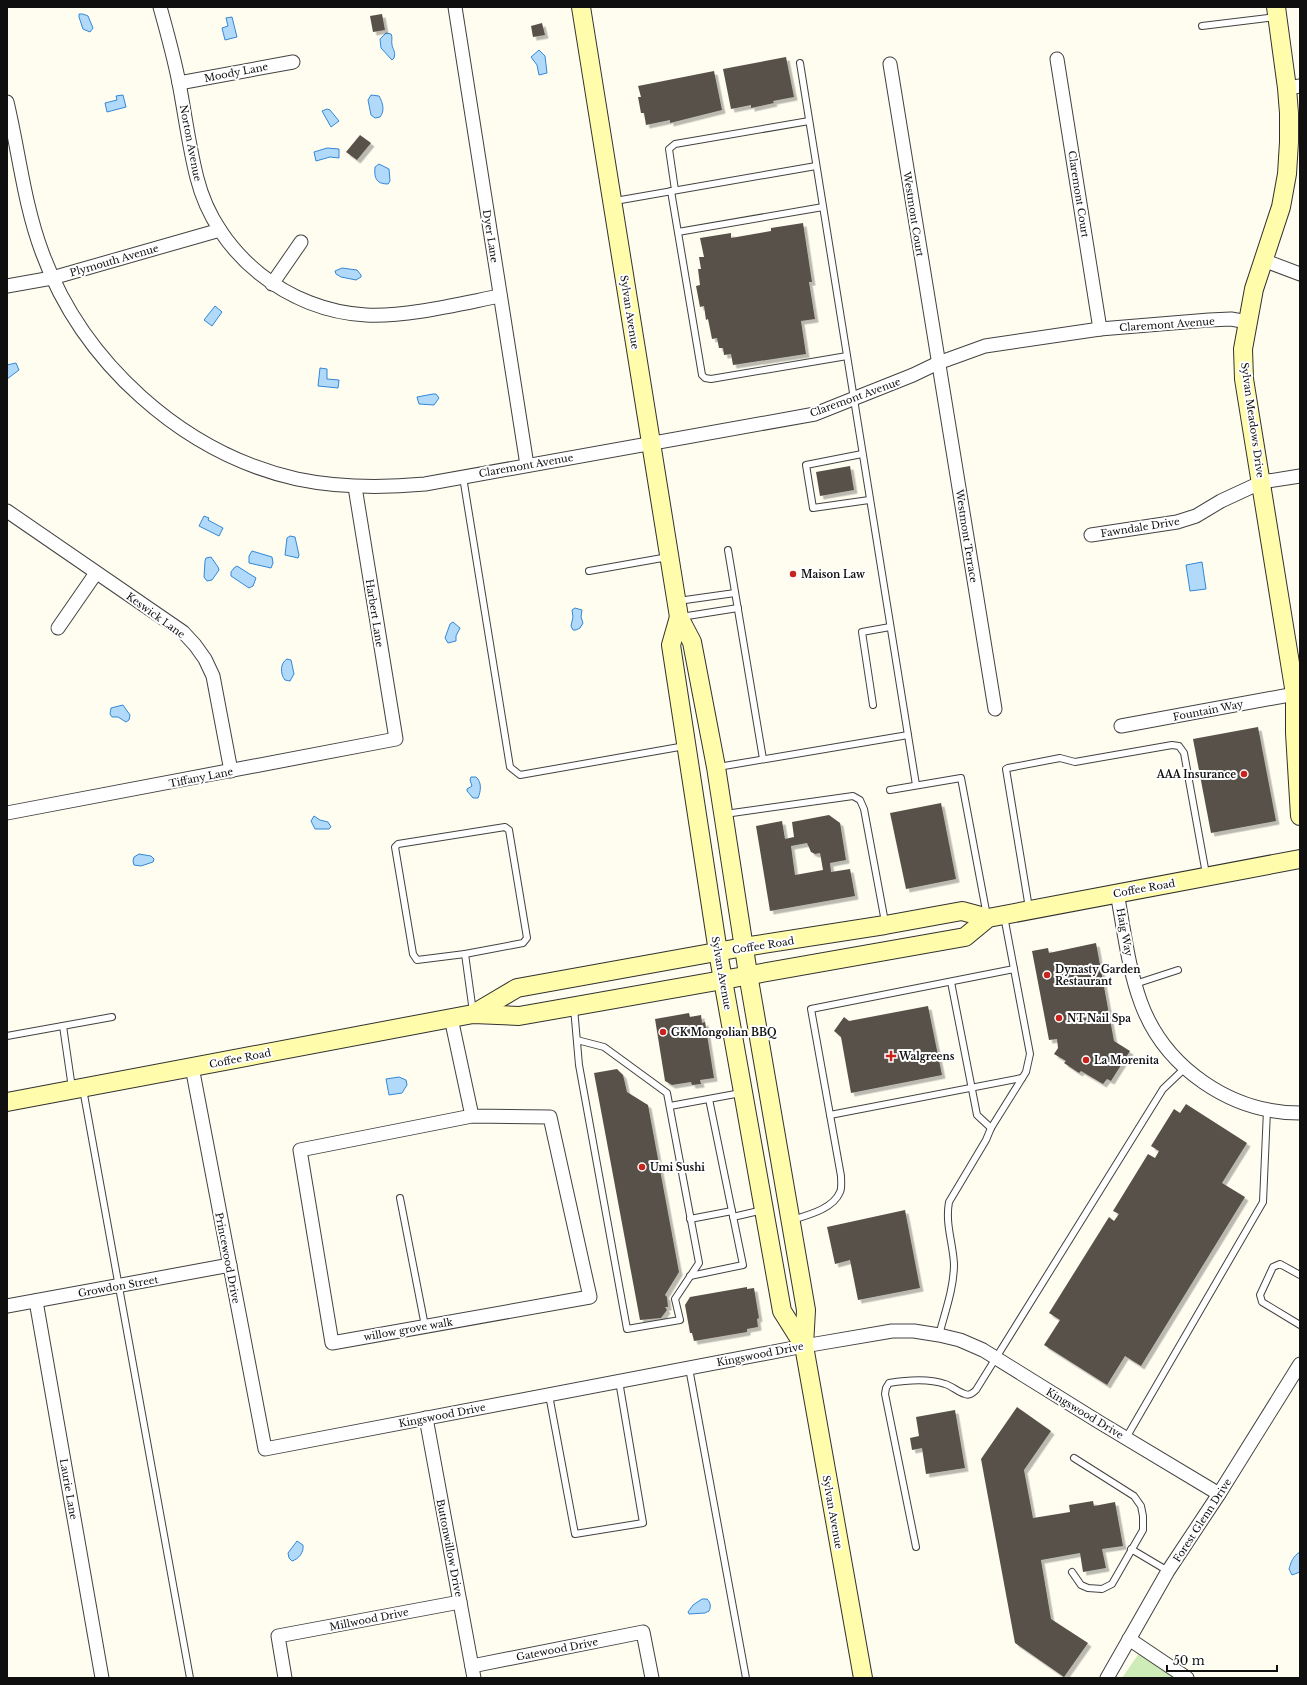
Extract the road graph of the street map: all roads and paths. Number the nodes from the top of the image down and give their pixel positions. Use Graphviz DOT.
graph roads {
  1 [pos="160,7"];
  2 [pos="455,7"];
  3 [pos="581,7"];
  4 [pos="1277,12"];
  5 [pos="1202,26"];
  6 [pos="1057,59"];
  7 [pos="293,62"];
  8 [pos="800,63"];
  9 [pos="890,64"];
  10 [pos="179,83"];
  11 [pos="1294,87"];
  12 [pos="8,109"];
  13 [pos="809,121"];
  14 [pos="816,166"];
  15 [pos="673,190"];
  16 [pos="612,201"];
  17 [pos="823,207"];
  18 [pos="220,230"];
  19 [pos="678,232"];
  20 [pos="301,242"];
  21 [pos="1263,260"];
  22 [pos="1300,274"];
  23 [pos="52,278"];
  24 [pos="272,284"];
  25 [pos="7,286"];
  26 [pos="500,296"];
  27 [pos="1248,322"];
  28 [pos="1100,329"];
  29 [pos="847,356"];
  30 [pos="938,363"];
  31 [pos="854,400"];
  32 [pos="651,442"];
  33 [pos="862,454"];
  34 [pos="527,465"];
  35 [pos="1300,476"];
  36 [pos="463,477"];
  37 [pos="1262,482"];
  38 [pos="355,487"];
  39 [pos="869,500"];
  40 [pos="7,511"];
  41 [pos="1091,535"];
  42 [pos="728,550"];
  43 [pos="670,556"];
  44 [pos="589,571"];
  45 [pos="96,573"];
  46 [pos="736,593"];
  47 [pos="738,608"];
  48 [pos="678,609"];
  49 [pos="890,627"];
  50 [pos="58,628"];
  51 [pos="1297,702"];
  52 [pos="873,705"];
  53 [pos="995,709"];
  54 [pos="1121,726"];
  55 [pos="908,736"];
  56 [pos="396,739"];
  57 [pos="686,746"];
  58 [pos="763,759"];
  59 [pos="716,767"];
  60 [pos="231,771"];
  61 [pos="916,785"];
  62 [pos="890,790"];
  63 [pos="7,813"];
  64 [pos="723,815"];
  65 [pos="1300,816"];
  66 [pos="1300,859"];
  67 [pos="1206,877"];
  68 [pos="1118,893"];
  69 [pos="1029,909"];
  70 [pos="996,916"];
  71 [pos="885,925"];
  72 [pos="744,947"];
  73 [pos="718,952"];
  74 [pos="465,954"];
  75 [pos="1014,969"];
  76 [pos="1178,970"];
  77 [pos="748,974"];
  78 [pos="723,979"];
  79 [pos="951,982"];
  80 [pos="1135,984"];
  81 [pos="574,1006"];
  82 [pos="473,1014"];
  83 [pos="112,1017"];
  84 [pos="451,1018"];
  85 [pos="63,1026"];
  86 [pos="7,1036"];
  87 [pos="577,1040"];
  88 [pos="192,1067"];
  89 [pos="1185,1068"];
  90 [pos="1022,1078"];
  91 [pos="972,1088"];
  92 [pos="78,1089"];
  93 [pos="743,1093"];
  94 [pos="709,1099"];
  95 [pos="7,1102"];
  96 [pos="670,1106"];
  97 [pos="1267,1110"];
  98 [pos="1300,1114"];
  99 [pos="830,1115"];
  100 [pos="472,1116"];
  101 [pos="991,1128"];
  102 [pos="400,1198"];
  103 [pos="764,1210"];
  104 [pos="732,1214"];
  105 [pos="690,1220"];
  106 [pos="790,1221"];
  107 [pos="230,1265"];
  108 [pos="1300,1275"];
  109 [pos="690,1276"];
  110 [pos="119,1286"];
  111 [pos="36,1301"];
  112 [pos="7,1306"];
  113 [pos="1300,1325"];
  114 [pos="425,1326"];
  115 [pos="938,1335"];
  116 [pos="804,1346"];
  117 [pos="997,1358"];
  118 [pos="1300,1364"];
  119 [pos="689,1368"];
  120 [pos="619,1381"];
  121 [pos="549,1395"];
  122 [pos="426,1418"];
  123 [pos="1126,1438"];
  124 [pos="265,1449"];
  125 [pos="1074,1458"];
  126 [pos="1219,1494"];
  127 [pos="916,1547"];
  128 [pos="1132,1549"];
  129 [pos="1168,1571"];
  130 [pos="1072,1572"];
  131 [pos="460,1602"];
  132 [pos="1129,1639"];
  133 [pos="473,1672"];
  134 [pos="102,1678"];
  135 [pos="190,1678"];
  136 [pos="285,1678"];
  137 [pos="652,1678"];
  138 [pos="746,1678"];
  139 [pos="863,1678"];
  140 [pos="1107,1678"];
  141 [pos="1187,1678"];
  1 -- 10 [label="street, Norton Avenue"];
  2 -- 26 [label="street, Dyer Lane"];
  3 -- 16 [label="main road, Sylvan Avenue"];
  4 -- 5 [label="lane"];
  4 -- 11 [label="main road, Sylvan Meadows Drive"];
  6 -- 28 [label="street, Claremont Court"];
  7 -- 10 [label="street, Moody Lane"];
  8 -- 13 [label="lane"];
  9 -- 30 [label="street, Westmont Court"];
  10 -- 18 [label="street, Norton Avenue"];
  11 -- 21 [label="main road, Sylvan Meadows Drive"];
  12 -- 23 [label="street, Claremont Avenue"];
  13 -- 14 [label="lane"];
  13 -- 15 [label="lane"];
  14 -- 15 [label="lane"];
  14 -- 17 [label="lane"];
  15 -- 16 [label="lane"];
  15 -- 19 [label="lane"];
  16 -- 32 [label="main road, Sylvan Avenue"];
  17 -- 19 [label="lane"];
  17 -- 29 [label="lane"];
  18 -- 23 [label="street, Plymouth Avenue"];
  18 -- 24 [label="street, Norton Avenue"];
  19 -- 29 [label="lane"];
  20 -- 24 [label="street"];
  21 -- 22 [label="street"];
  21 -- 27 [label="main road, Sylvan Meadows Drive"];
  23 -- 25 [label="street, Plymouth Avenue"];
  23 -- 38 [label="street, Claremont Avenue"];
  24 -- 26 [label="street, Norton Avenue"];
  26 -- 34 [label="street, Dyer Lane"];
  27 -- 28 [label="street, Claremont Avenue"];
  27 -- 37 [label="main road, Sylvan Meadows Drive"];
  28 -- 30 [label="street, Claremont Avenue"];
  29 -- 31 [label="lane"];
  30 -- 31 [label="street, Claremont Avenue"];
  30 -- 53 [label="street, Westmont Terrace"];
  31 -- 32 [label="street, Claremont Avenue"];
  31 -- 33 [label="lane"];
  32 -- 34 [label="street, Claremont Avenue"];
  32 -- 43 [label="main road, Sylvan Avenue"];
  33 -- 39 [label="lane"];
  33 -- 39 [label="lane"];
  34 -- 36 [label="street, Claremont Avenue"];
  35 -- 37 [label="street, Fawndale Drive"];
  36 -- 38 [label="street, Claremont Avenue"];
  36 -- 57 [label="lane"];
  37 -- 41 [label="street, Fawndale Drive"];
  37 -- 51 [label="main road, Sylvan Meadows Drive"];
  38 -- 56 [label="street, Harbert Lane"];
  39 -- 49 [label="lane"];
  40 -- 45 [label="street, Keswick Lane"];
  42 -- 46 [label="lane"];
  43 -- 44 [label="lane"];
  43 -- 48 [label="main road, Sylvan Avenue"];
  45 -- 50 [label="street"];
  45 -- 60 [label="street, Keswick Lane"];
  46 -- 47 [label="lane"];
  46 -- 48 [label="lane"];
  47 -- 48 [label="lane"];
  47 -- 58 [label="lane"];
  48 -- 57 [label="main road, Sylvan Avenue"];
  48 -- 59 [label="main road, Sylvan Avenue"];
  49 -- 52 [label="lane"];
  49 -- 55 [label="lane"];
  51 -- 54 [label="street, Fountain Way"];
  51 -- 65 [label="main road, Sylvan Meadows Drive"];
  55 -- 58 [label="lane"];
  55 -- 61 [label="lane"];
  56 -- 60 [label="street, Tiffany Lane"];
  57 -- 73 [label="main road, Sylvan Avenue"];
  58 -- 59 [label="lane"];
  59 -- 64 [label="main road, Sylvan Avenue"];
  60 -- 63 [label="street, Tiffany Lane"];
  61 -- 62 [label="lane"];
  61 -- 70 [label="lane"];
  64 -- 71 [label="lane"];
  64 -- 72 [label="main road, Sylvan Avenue"];
  66 -- 67 [label="main road, Coffee Road"];
  67 -- 68 [label="main road, Coffee Road"];
  67 -- 69 [label="lane"];
  68 -- 69 [label="main road, Coffee Road"];
  68 -- 80 [label="street, Haig Way"];
  69 -- 70 [label="main road, Coffee Road"];
  70 -- 71 [label="main road, Coffee Road"];
  70 -- 75 [label="lane"];
  70 -- 77 [label="main road, Coffee Road"];
  71 -- 72 [label="main road, Coffee Road"];
  72 -- 73 [label="main road, Coffee Road"];
  72 -- 77 [label="main road, Sylvan Avenue"];
  73 -- 78 [label="main road, Sylvan Avenue"];
  73 -- 82 [label="main road, Coffee Road"];
  74 -- 74 [label="lane"];
  74 -- 82 [label="lane"];
  75 -- 79 [label="lane"];
  75 -- 90 [label="lane"];
  76 -- 80 [label="lane"];
  77 -- 78 [label="main road, Coffee Road"];
  77 -- 106 [label="main road, Sylvan Avenue"];
  78 -- 81 [label="main road, Coffee Road"];
  78 -- 93 [label="main road, Sylvan Avenue"];
  79 -- 91 [label="lane"];
  79 -- 99 [label="lane"];
  80 -- 89 [label="street, Haig Way"];
  81 -- 82 [label="main road, Coffee Road"];
  81 -- 87 [label="lane"];
  82 -- 84 [label="main road, Coffee Road"];
  83 -- 85 [label="lane"];
  84 -- 88 [label="main road, Coffee Road"];
  84 -- 100 [label="street"];
  85 -- 86 [label="lane"];
  85 -- 92 [label="lane"];
  87 -- 96 [label="lane"];
  87 -- 109 [label="lane"];
  88 -- 92 [label="main road, Coffee Road"];
  88 -- 107 [label="street, Princewood Drive"];
  89 -- 97 [label="street, Haig Way"];
  89 -- 117 [label="lane"];
  90 -- 91 [label="lane"];
  90 -- 101 [label="lane"];
  91 -- 99 [label="lane"];
  91 -- 101 [label="lane"];
  92 -- 95 [label="main road, Coffee Road"];
  92 -- 110 [label="lane"];
  93 -- 94 [label="lane"];
  93 -- 103 [label="main road, Sylvan Avenue"];
  94 -- 96 [label="lane"];
  94 -- 104 [label="lane"];
  96 -- 105 [label="lane"];
  97 -- 98 [label="street, Haig Way"];
  97 -- 123 [label="lane"];
  99 -- 106 [label="lane"];
  100 -- 114 [label="street, willow grove walk"];
  100 -- 114 [label="street, willow grove walk"];
  101 -- 115 [label="lane"];
  102 -- 114 [label="lane"];
  103 -- 104 [label="lane"];
  103 -- 116 [label="main road, Sylvan Avenue"];
  104 -- 105 [label="lane"];
  104 -- 109 [label="lane"];
  105 -- 109 [label="lane"];
  106 -- 116 [label="main road, Sylvan Avenue"];
  107 -- 110 [label="street, Growdon Street"];
  107 -- 124 [label="street, Princewood Drive"];
  108 -- 113 [label="lane"];
  110 -- 111 [label="street, Growdon Street"];
  110 -- 135 [label="lane"];
  111 -- 112 [label="street, Growdon Street"];
  111 -- 134 [label="street, Laurie Lane"];
  115 -- 116 [label="street, Kingswood Drive"];
  115 -- 117 [label="street, Kingswood Drive"];
  116 -- 119 [label="street, Kingswood Drive"];
  116 -- 139 [label="main road, Sylvan Avenue"];
  117 -- 123 [label="street, Kingswood Drive"];
  117 -- 127 [label="lane"];
  118 -- 126 [label="street, Forest Glenn Drive"];
  119 -- 120 [label="street, Kingswood Drive"];
  119 -- 138 [label="lane"];
  120 -- 121 [label="street, Kingswood Drive"];
  120 -- 121 [label="lane"];
  121 -- 122 [label="street, Kingswood Drive"];
  122 -- 124 [label="street, Kingswood Drive"];
  122 -- 131 [label="street, Buttonwillow Drive"];
  123 -- 126 [label="street, Kingswood Drive"];
  125 -- 128 [label="lane"];
  126 -- 129 [label="street, Forest Glenn Drive"];
  128 -- 129 [label="lane"];
  128 -- 130 [label="lane"];
  129 -- 132 [label="street, Forest Glenn Drive"];
  131 -- 133 [label="street, Buttonwillow Drive"];
  131 -- 136 [label="street, Millwood Drive"];
  132 -- 140 [label="street, Forest Glenn Drive"];
  132 -- 141 [label="street"];
  133 -- 137 [label="street, Gatewood Drive"];
}
